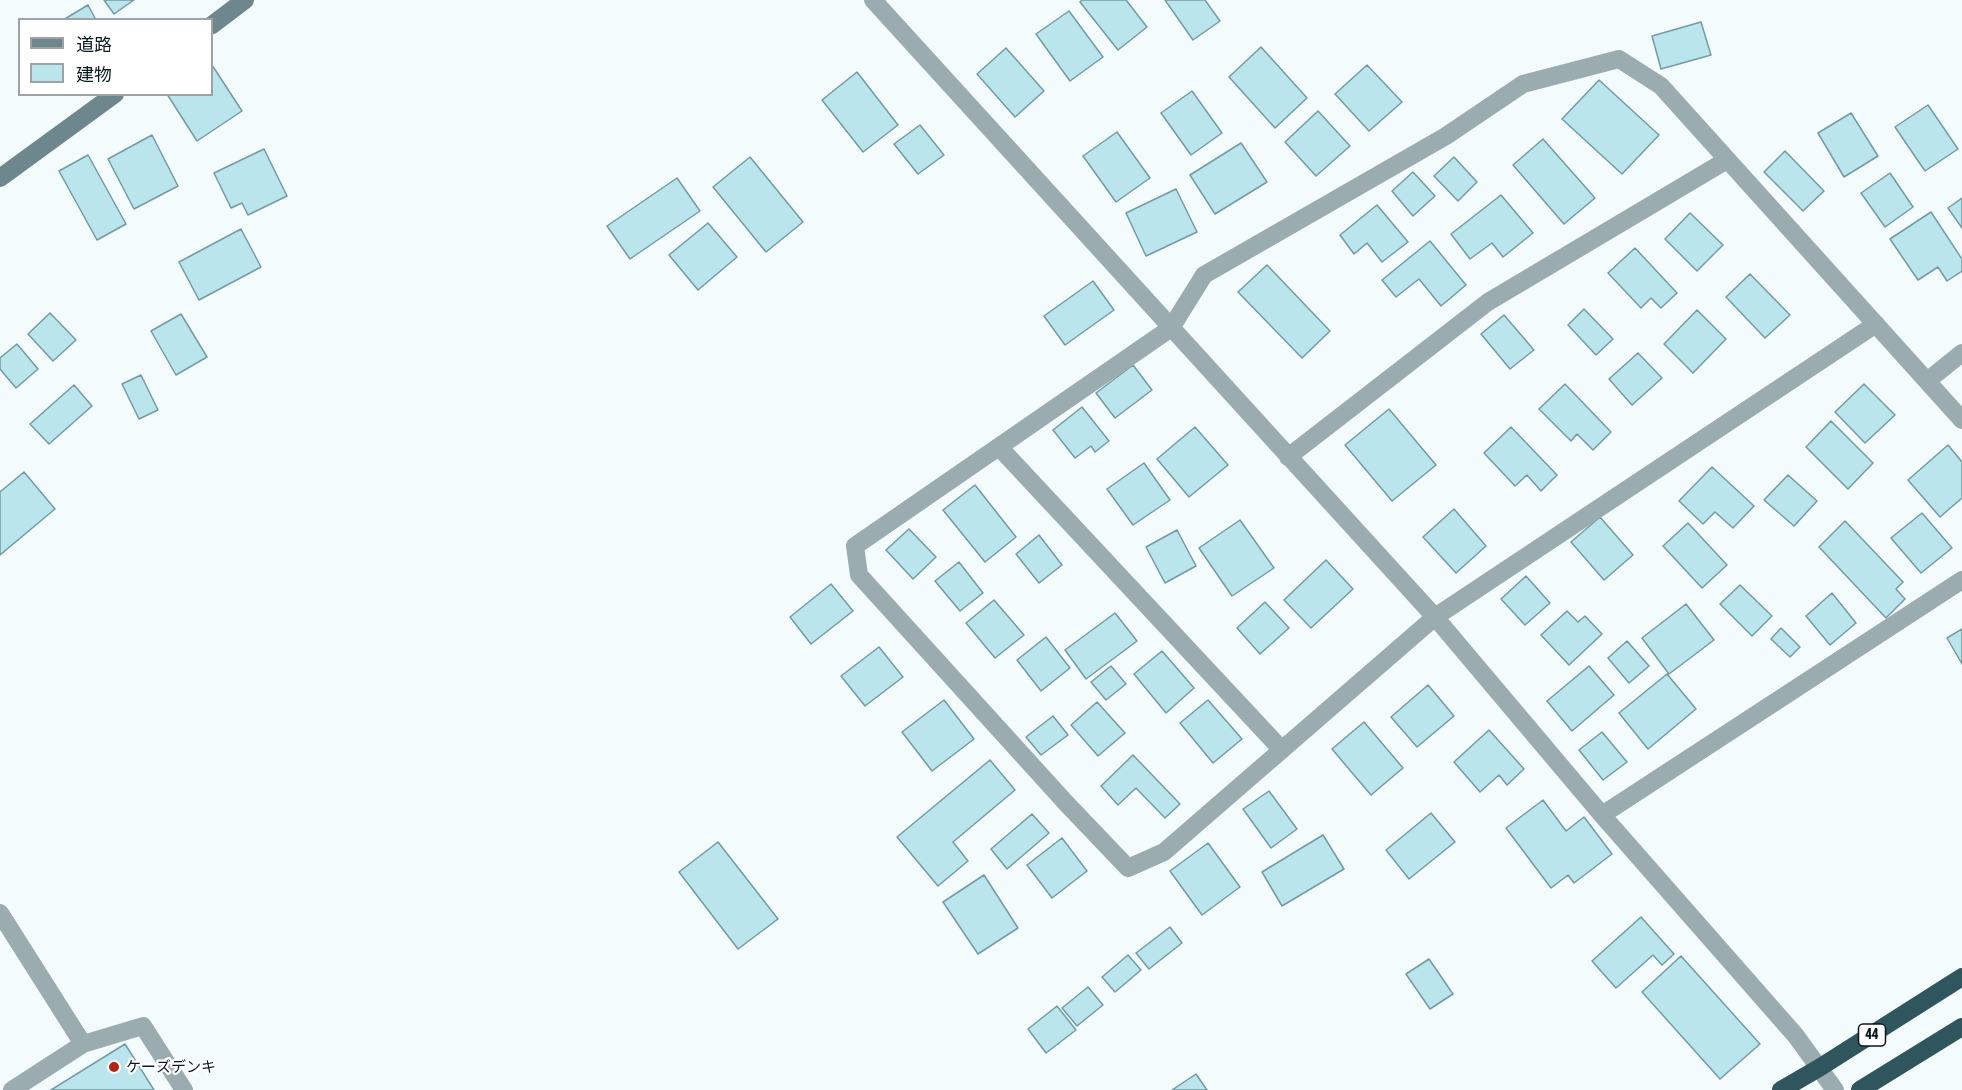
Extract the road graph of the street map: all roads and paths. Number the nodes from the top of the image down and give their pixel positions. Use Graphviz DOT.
graph roads {
  1 [pos="245,0"];
  2 [pos="873,0"];
  3 [pos="213,24"];
  4 [pos="112,96"];
  5 [pos="1727,160"];
  6 [pos="0,178"];
  7 [pos="1876,324"];
  8 [pos="1172,328"];
  9 [pos="1962,353"];
  10 [pos="1927,381"];
  11 [pos="1962,420"];
  12 [pos="999,447"];
  13 [pos="1288,457"];
  14 [pos="1962,580"];
  15 [pos="1435,617"];
  16 [pos="1282,750"];
  17 [pos="1602,815"];
  18 [pos="0,913"];
  19 [pos="1962,977"];
  20 [pos="1962,1027"];
  21 [pos="83,1044"];
  22 [pos="1819,1068"];
  23 [pos="12,1090"];
  24 [pos="184,1090"];
  25 [pos="1781,1090"];
  26 [pos="1835,1090"];
  27 [pos="1860,1090"];
  1 -- 3 [label="street"];
  2 -- 8 [label="street"];
  4 -- 6 [label="street"];
  5 -- 7 [label="street"];
  5 -- 8 [label="street"];
  5 -- 13 [label="street"];
  7 -- 10 [label="street"];
  7 -- 15 [label="street"];
  8 -- 12 [label="street"];
  8 -- 13 [label="street"];
  9 -- 10 [label="street"];
  10 -- 11 [label="street"];
  12 -- 16 [label="street"];
  12 -- 16 [label="street"];
  13 -- 15 [label="street"];
  14 -- 17 [label="street"];
  15 -- 16 [label="street"];
  15 -- 17 [label="street"];
  17 -- 22 [label="street"];
  18 -- 21 [label="street"];
  19 -- 22 [label="highway, 44"];
  20 -- 27 [label="highway"];
  21 -- 23 [label="street"];
  21 -- 24 [label="street"];
  22 -- 25 [label="highway, 44"];
  22 -- 26 [label="street"];
}
